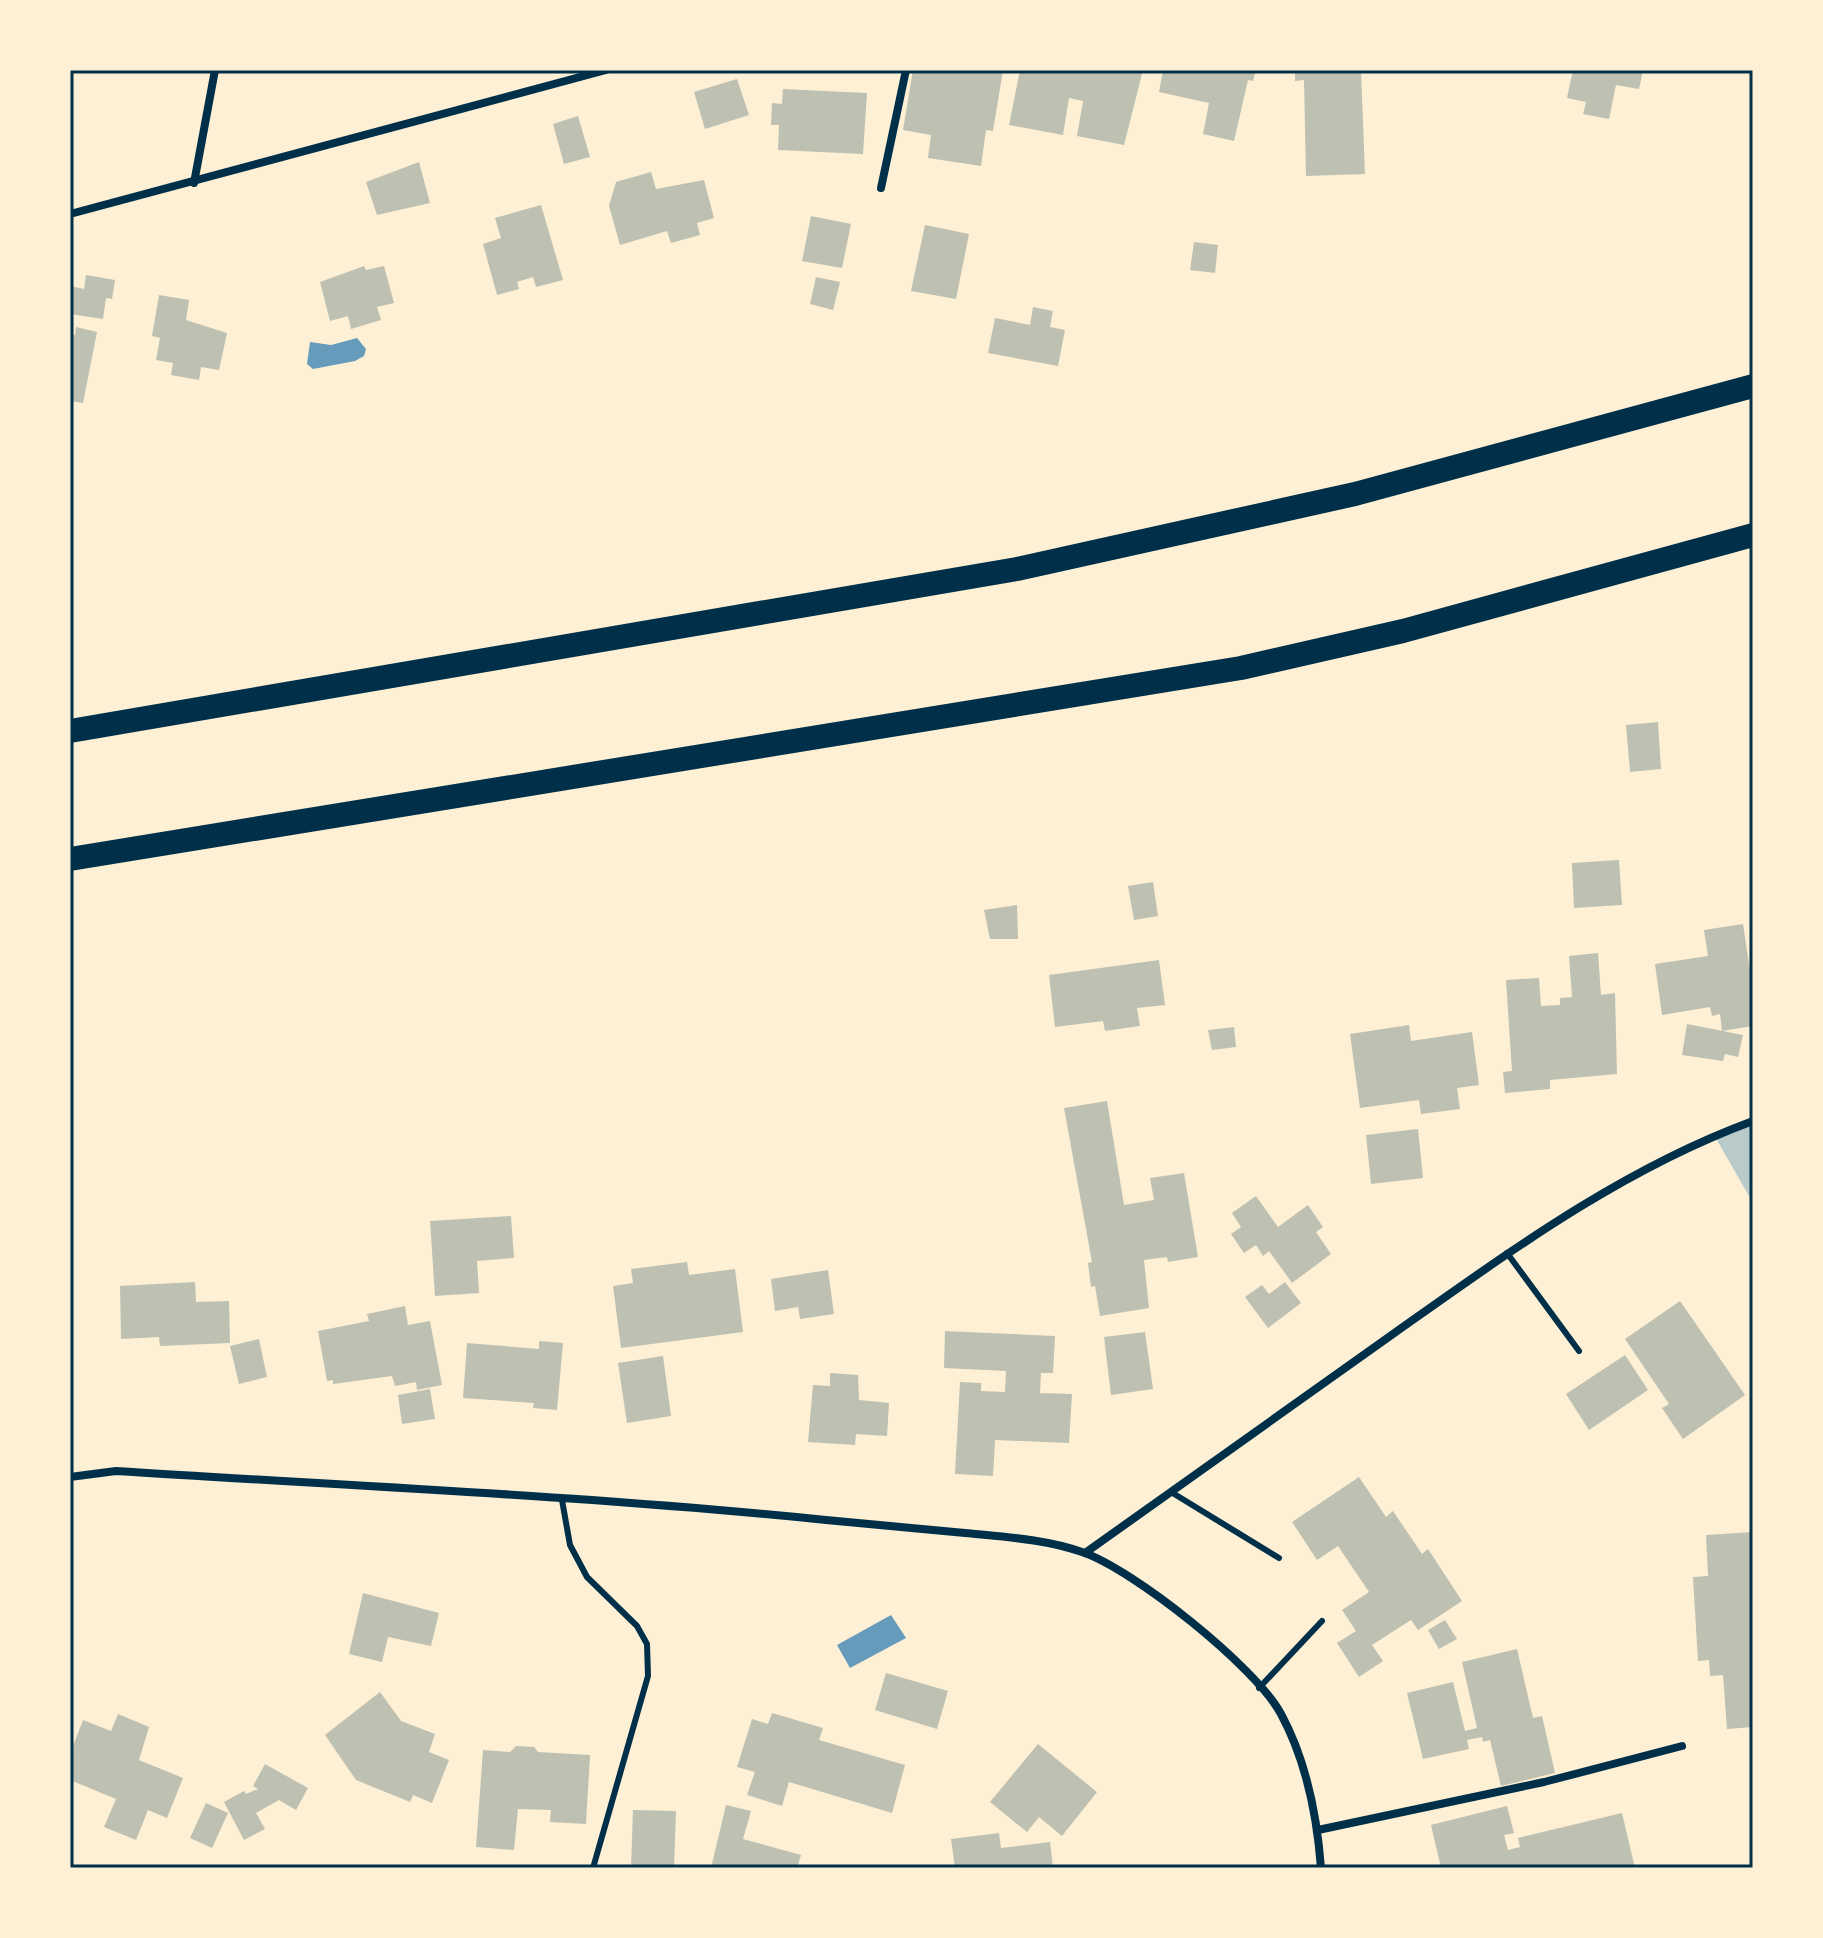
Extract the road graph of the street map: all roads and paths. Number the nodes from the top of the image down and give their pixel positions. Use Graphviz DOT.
graph roads {
  1 [pos="215,70"];
  2 [pos="606,70"];
  3 [pos="906,70"];
  4 [pos="194,183"];
  5 [pos="881,188"];
  6 [pos="70,214"];
  7 [pos="1753,386"];
  8 [pos="1753,535"];
  9 [pos="70,731"];
  10 [pos="70,859"];
  11 [pos="1753,1121"];
  12 [pos="1507,1253"];
  13 [pos="1579,1351"];
  14 [pos="70,1477"];
  15 [pos="1171,1492"];
  16 [pos="562,1500"];
  17 [pos="1085,1553"];
  18 [pos="1279,1558"];
  19 [pos="1322,1621"];
  20 [pos="1259,1688"];
  21 [pos="1682,1746"];
  22 [pos="1318,1830"];
  23 [pos="593,1868"];
  24 [pos="1321,1868"];
  1 -- 4 [label="street"];
  2 -- 4 [label="street"];
  3 -- 5 [label="street"];
  4 -- 6 [label="street"];
  7 -- 9 [label="highway"];
  8 -- 10 [label="highway"];
  11 -- 12 [label="street"];
  12 -- 13 [label="lane"];
  12 -- 15 [label="street"];
  14 -- 16 [label="street"];
  15 -- 17 [label="street"];
  15 -- 18 [label="lane"];
  16 -- 17 [label="street"];
  16 -- 23 [label="lane"];
  17 -- 20 [label="street"];
  19 -- 20 [label="lane"];
  20 -- 22 [label="street"];
  21 -- 22 [label="street"];
  22 -- 24 [label="street"];
}
